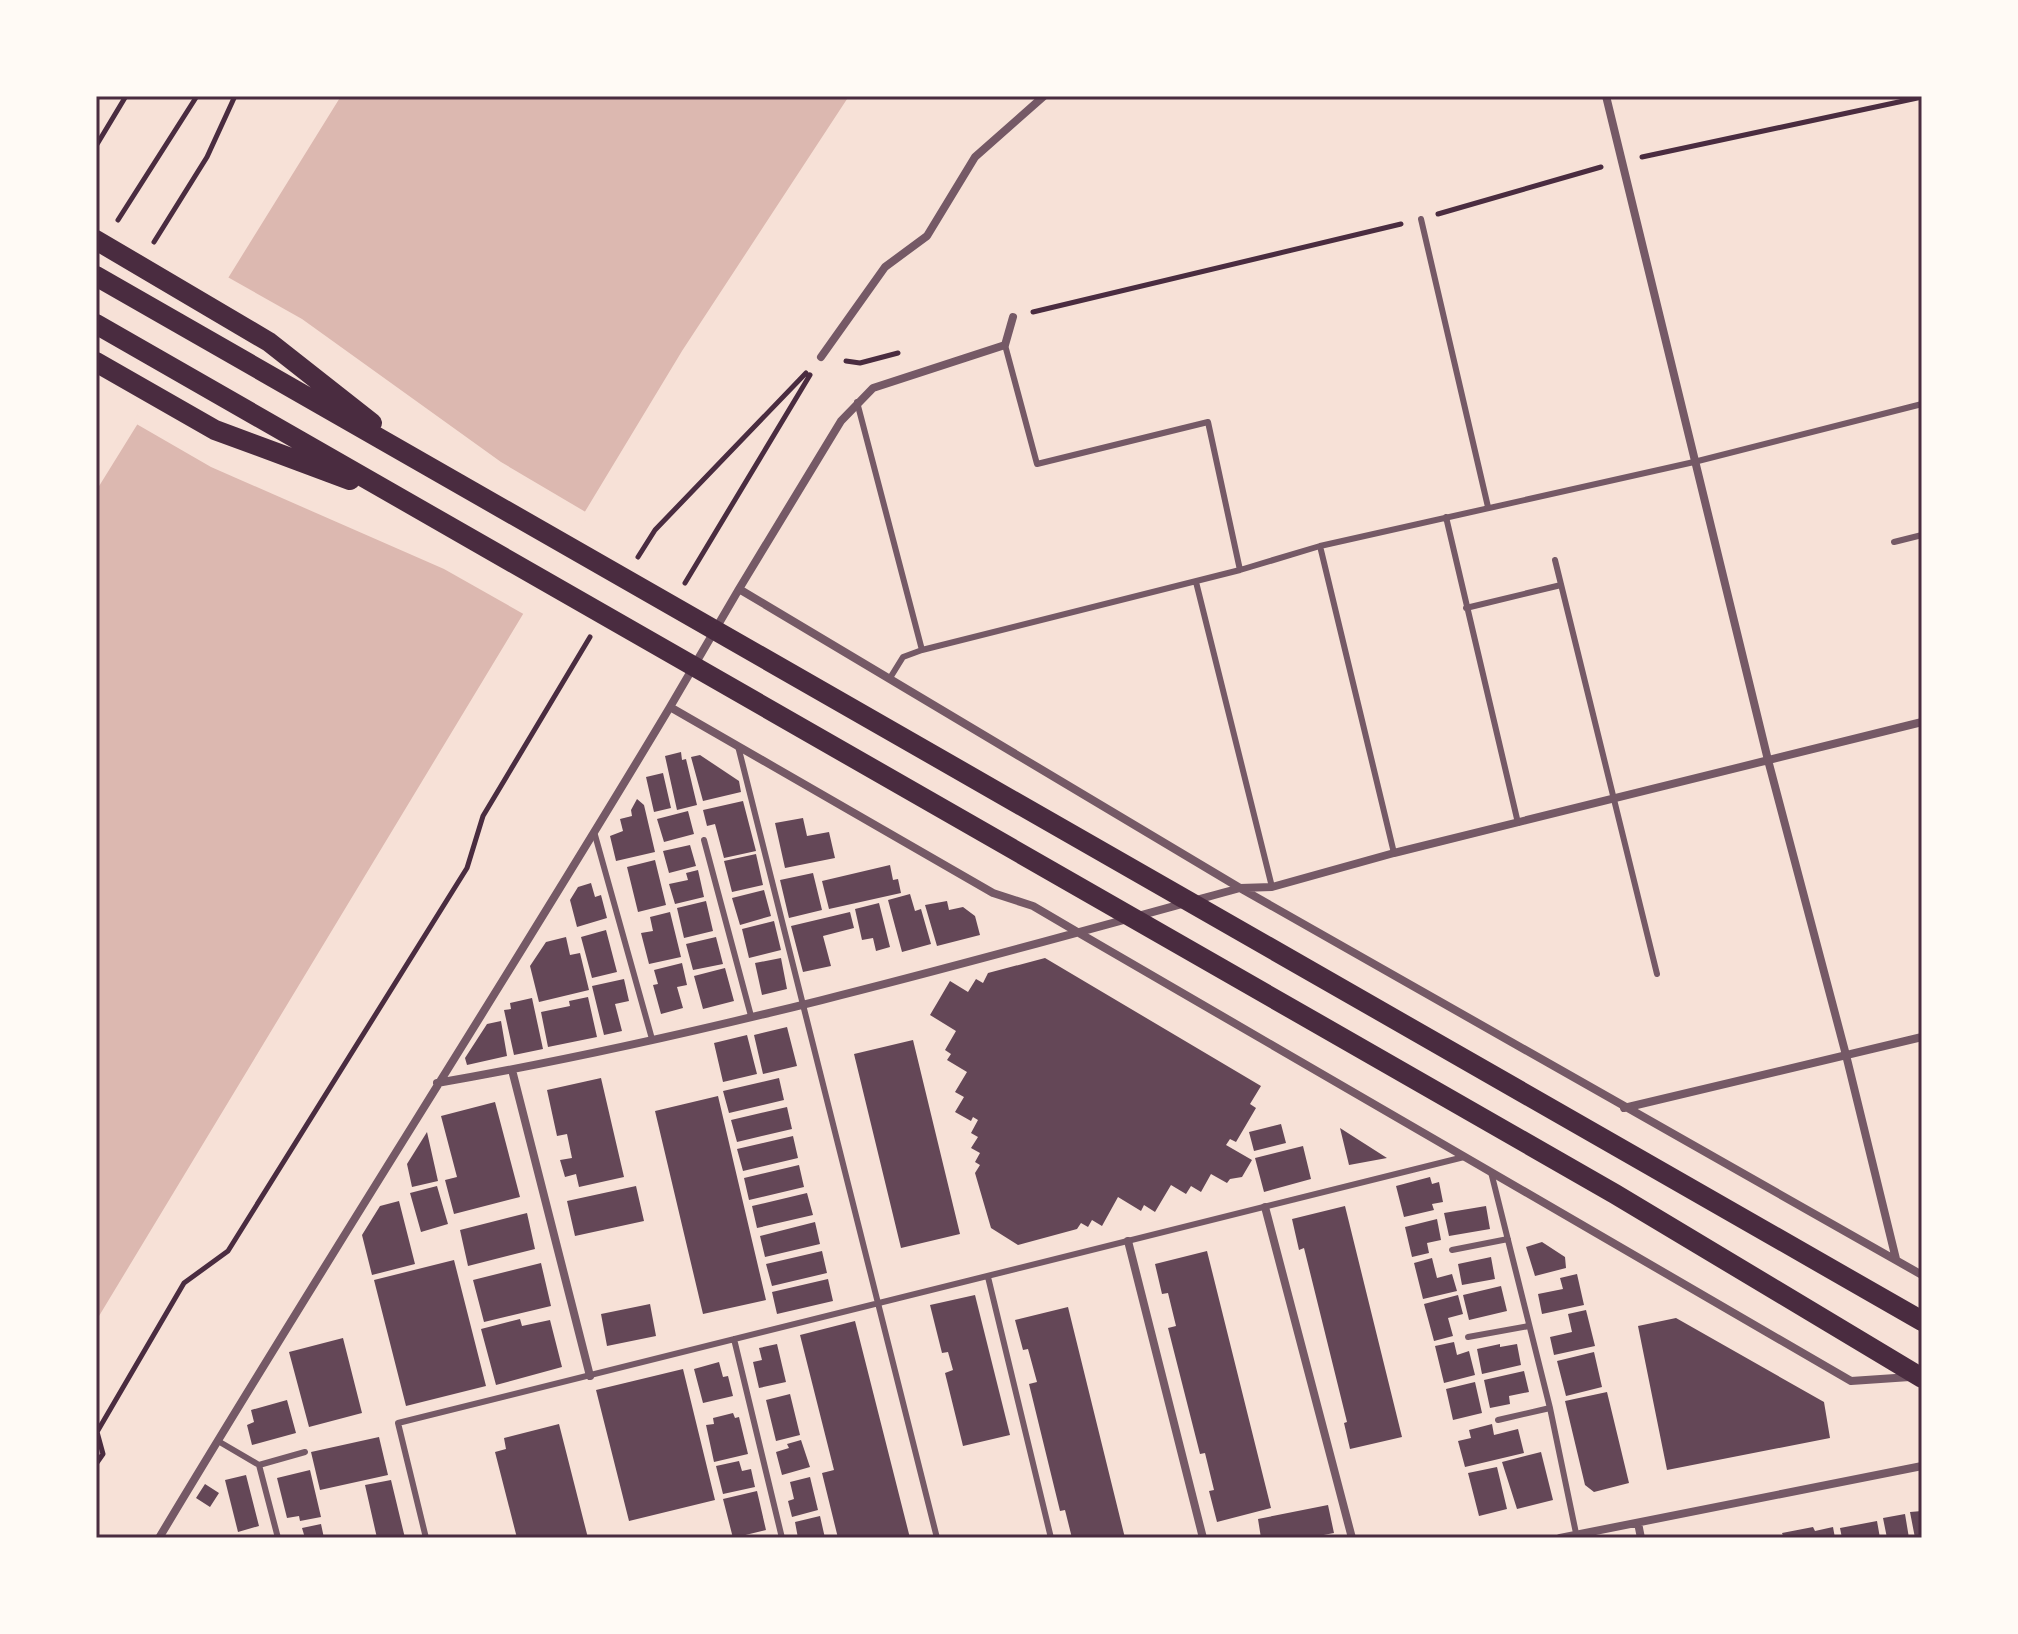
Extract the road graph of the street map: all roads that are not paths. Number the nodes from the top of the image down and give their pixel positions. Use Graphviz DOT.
graph roads {
  1 [pos="1044,96"];
  2 [pos="1606,96"];
  3 [pos="1421,219"];
  4 [pos="96,240"];
  5 [pos="96,276"];
  6 [pos="1013,317"];
  7 [pos="96,324"];
  8 [pos="1005,345"];
  9 [pos="821,357"];
  10 [pos="96,362"];
  11 [pos="857,402"];
  12 [pos="1922,404"];
  13 [pos="1694,462"];
  14 [pos="427,466"];
  15 [pos="406,501"];
  16 [pos="1488,507"];
  17 [pos="1446,517"];
  18 [pos="1922,535"];
  19 [pos="1894,542"];
  20 [pos="1320,546"];
  21 [pos="1555,560"];
  22 [pos="1240,570"];
  23 [pos="1196,582"];
  24 [pos="1561,585"];
  25 [pos="739,589"];
  26 [pos="1466,608"];
  27 [pos="922,650"];
  28 [pos="890,678"];
  29 [pos="670,707"];
  30 [pos="1922,722"];
  31 [pos="737,746"];
  32 [pos="1768,760"];
  33 [pos="1614,799"];
  34 [pos="1518,823"];
  35 [pos="595,835"];
  36 [pos="704,840"];
  37 [pos="1394,853"];
  38 [pos="1272,887"];
  39 [pos="1240,888"];
  40 [pos="1079,933"];
  41 [pos="1657,974"];
  42 [pos="803,1006"];
  43 [pos="751,1016"];
  44 [pos="1922,1037"];
  45 [pos="652,1039"];
  46 [pos="1846,1055"];
  47 [pos="512,1070"];
  48 [pos="437,1083"];
  49 [pos="1624,1108"];
  50 [pos="1466,1156"];
  51 [pos="1491,1171"];
  52 [pos="1265,1207"];
  53 [pos="1508,1239"];
  54 [pos="1128,1241"];
  55 [pos="1452,1250"];
  56 [pos="1896,1259"];
  57 [pos="1922,1275"];
  58 [pos="988,1277"];
  59 [pos="878,1304"];
  60 [pos="1922,1321"];
  61 [pos="1529,1326"];
  62 [pos="1468,1337"];
  63 [pos="734,1339"];
  64 [pos="590,1376"];
  65 [pos="1920,1377"];
  66 [pos="1550,1408"];
  67 [pos="1498,1420"];
  68 [pos="218,1441"];
  69 [pos="305,1452"];
  70 [pos="259,1465"];
  71 [pos="1922,1466"];
  72 [pos="1638,1523"];
  73 [pos="1577,1536"];
  74 [pos="159,1538"];
  75 [pos="278,1538"];
  76 [pos="426,1538"];
  77 [pos="782,1538"];
  78 [pos="937,1538"];
  79 [pos="1051,1538"];
  80 [pos="1203,1538"];
  81 [pos="1352,1538"];
  82 [pos="1560,1538"];
  83 [pos="1641,1538"];
  1 -- 9 [label="street"];
  2 -- 13 [label="street"];
  3 -- 16 [label="lane"];
  4 -- 14 [label="main road"];
  5 -- 14 [label="main road"];
  6 -- 8 [label="street"];
  7 -- 15 [label="main road"];
  8 -- 11 [label="street"];
  8 -- 22 [label="lane"];
  10 -- 15 [label="main road"];
  11 -- 25 [label="street"];
  11 -- 27 [label="lane"];
  12 -- 13 [label="lane"];
  13 -- 16 [label="lane"];
  13 -- 32 [label="street"];
  14 -- 60 [label="main road"];
  15 -- 65 [label="main road"];
  16 -- 17 [label="lane"];
  17 -- 20 [label="lane"];
  17 -- 26 [label="lane"];
  18 -- 19 [label="lane"];
  20 -- 22 [label="lane"];
  20 -- 37 [label="lane"];
  21 -- 24 [label="lane"];
  22 -- 23 [label="lane"];
  23 -- 27 [label="lane"];
  23 -- 38 [label="lane"];
  24 -- 26 [label="lane"];
  24 -- 33 [label="lane"];
  25 -- 28 [label="street"];
  25 -- 29 [label="street"];
  26 -- 34 [label="lane"];
  27 -- 28 [label="lane"];
  28 -- 39 [label="street"];
  29 -- 31 [label="street"];
  29 -- 35 [label="street"];
  30 -- 32 [label="street"];
  31 -- 40 [label="street"];
  31 -- 42 [label="lane"];
  32 -- 33 [label="street"];
  32 -- 46 [label="street"];
  33 -- 34 [label="street"];
  33 -- 41 [label="lane"];
  34 -- 37 [label="street"];
  35 -- 45 [label="lane"];
  35 -- 48 [label="street"];
  36 -- 43 [label="lane"];
  37 -- 38 [label="street"];
  38 -- 39 [label="street"];
  39 -- 40 [label="street"];
  39 -- 49 [label="street"];
  40 -- 42 [label="street"];
  40 -- 50 [label="street"];
  42 -- 43 [label="street"];
  42 -- 59 [label="lane"];
  43 -- 45 [label="street"];
  44 -- 46 [label="street"];
  45 -- 47 [label="street"];
  46 -- 49 [label="street"];
  46 -- 56 [label="street"];
  47 -- 48 [label="street"];
  47 -- 64 [label="street"];
  48 -- 68 [label="street"];
  49 -- 56 [label="street"];
  50 -- 51 [label="street"];
  50 -- 52 [label="lane"];
  51 -- 53 [label="lane"];
  51 -- 65 [label="street"];
  52 -- 54 [label="lane"];
  52 -- 81 [label="street"];
  53 -- 55 [label="lane"];
  53 -- 61 [label="lane"];
  54 -- 58 [label="lane"];
  54 -- 80 [label="street"];
  56 -- 57 [label="street"];
  58 -- 59 [label="lane"];
  58 -- 79 [label="lane"];
  59 -- 63 [label="lane"];
  59 -- 78 [label="lane"];
  61 -- 62 [label="lane"];
  61 -- 66 [label="lane"];
  63 -- 64 [label="lane"];
  63 -- 77 [label="lane"];
  64 -- 76 [label="lane"];
  66 -- 67 [label="lane"];
  66 -- 73 [label="lane"];
  68 -- 70 [label="lane"];
  68 -- 74 [label="street"];
  69 -- 70 [label="lane"];
  70 -- 75 [label="lane"];
  71 -- 72 [label="street"];
  72 -- 73 [label="street"];
  72 -- 83 [label="street"];
  73 -- 82 [label="street"];
}
